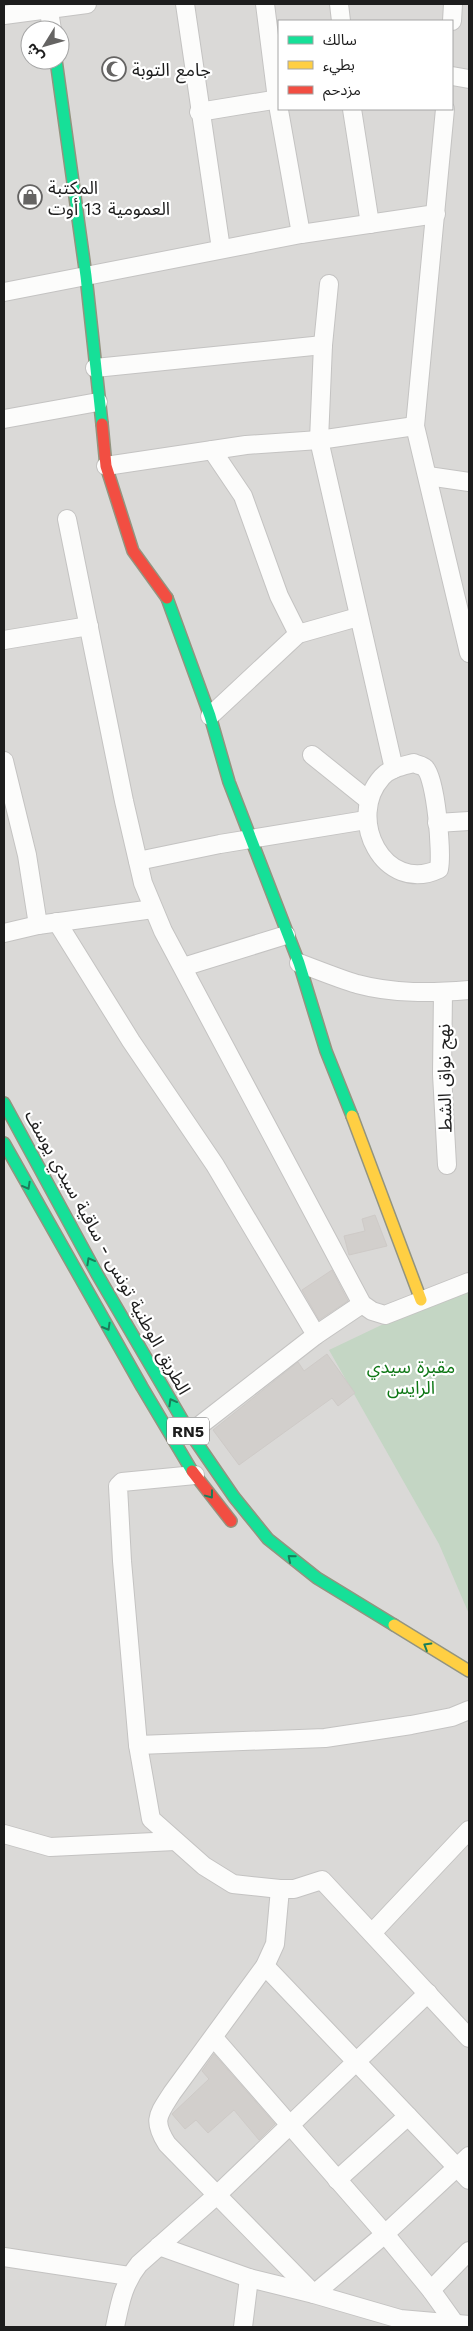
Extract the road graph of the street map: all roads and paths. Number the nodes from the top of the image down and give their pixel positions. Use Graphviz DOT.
graph roads {
  1 [pos="87,4"];
  2 [pos="185,4"];
  3 [pos="265,4"];
  4 [pos="339,4"];
  5 [pos="453,4"];
  6 [pos="49,11"];
  7 [pos="4,15"];
  8 [pos="50,20"];
  9 [pos="341,20"];
  10 [pos="452,20"];
  11 [pos="57,70"];
  12 [pos="453,76"];
  13 [pos="469,79"];
  14 [pos="278,99"];
  15 [pos="280,110"];
  16 [pos="352,110"];
  17 [pos="445,110"];
  18 [pos="199,112"];
  19 [pos="436,214"];
  20 [pos="370,224"];
  21 [pos="301,234"];
  22 [pos="221,249"];
  23 [pos="86,276"];
  24 [pos="329,284"];
  25 [pos="4,292"];
  26 [pos="323,345"];
  27 [pos="96,368"];
  28 [pos="98,402"];
  29 [pos="4,419"];
  30 [pos="415,426"];
  31 [pos="319,440"];
  32 [pos="212,450"];
  33 [pos="106,466"];
  34 [pos="428,476"];
  35 [pos="469,482"];
  36 [pos="67,520"];
  37 [pos="358,617"];
  38 [pos="89,626"];
  39 [pos="298,634"];
  40 [pos="4,640"];
  41 [pos="469,653"];
  42 [pos="210,716"];
  43 [pos="312,755"];
  44 [pos="4,761"];
  45 [pos="394,769"];
  46 [pos="368,800"];
  47 [pos="366,820"];
  48 [pos="469,821"];
  49 [pos="437,823"];
  50 [pos="250,840"];
  51 [pos="138,860"];
  52 [pos="153,909"];
  53 [pos="57,922"];
  54 [pos="38,925"];
  55 [pos="4,933"];
  56 [pos="286,935"];
  57 [pos="299,963"];
  58 [pos="183,967"];
  59 [pos="469,990"];
  60 [pos="443,992"];
  61 [pos="4,1103"];
  62 [pos="4,1143"];
  63 [pos="447,1165"];
  64 [pos="469,1282"];
  65 [pos="421,1300"];
  66 [pos="362,1304"];
  67 [pos="316,1335"];
  68 [pos="190,1433"];
  69 [pos="195,1475"];
  70 [pos="241,1532"];
  71 [pos="469,1671"];
  72 [pos="469,1710"];
  73 [pos="138,1745"];
  74 [pos="469,1830"];
  75 [pos="4,1834"];
  76 [pos="175,1841"];
  77 [pos="280,1889"];
  78 [pos="372,1933"];
  79 [pos="265,1966"];
  80 [pos="428,1993"];
  81 [pos="467,2030"];
  82 [pos="214,2038"];
  83 [pos="357,2061"];
  84 [pos="408,2116"];
  85 [pos="290,2126"];
  86 [pos="463,2162"];
  87 [pos="337,2180"];
  88 [pos="469,2180"];
  89 [pos="218,2194"];
  90 [pos="385,2234"];
  91 [pos="159,2246"];
  92 [pos="469,2252"];
  93 [pos="4,2257"];
  94 [pos="129,2276"];
  95 [pos="249,2278"];
  96 [pos="431,2290"];
  97 [pos="314,2294"];
  98 [pos="462,2325"];
  99 [pos="115,2327"];
  100 [pos="243,2327"];
  1 -- 6 [label="street"];
  2 -- 18 [label="street"];
  3 -- 14 [label="street"];
  4 -- 9 [label="street"];
  5 -- 10 [label="street"];
  6 -- 7 [label="street"];
  6 -- 8 [label="street"];
  11 -- 23 [label="street"];
  12 -- 13 [label="street"];
  14 -- 18 [label="street"];
  15 -- 21 [label="street"];
  16 -- 20 [label="street"];
  17 -- 19 [label="street"];
  18 -- 22 [label="street"];
  19 -- 20 [label="street"];
  19 -- 30 [label="street"];
  20 -- 21 [label="street"];
  21 -- 22 [label="street"];
  22 -- 23 [label="street"];
  23 -- 25 [label="street"];
  23 -- 27 [label="street"];
  24 -- 26 [label="street"];
  26 -- 27 [label="street"];
  26 -- 31 [label="street"];
  27 -- 28 [label="street"];
  28 -- 29 [label="street"];
  28 -- 33 [label="street"];
  30 -- 31 [label="street"];
  30 -- 34 [label="street"];
  31 -- 32 [label="street"];
  31 -- 37 [label="street"];
  32 -- 33 [label="street"];
  32 -- 39 [label="street"];
  33 -- 42 [label="street"];
  34 -- 35 [label="street"];
  34 -- 41 [label="street"];
  36 -- 38 [label="street"];
  37 -- 39 [label="street"];
  37 -- 45 [label="street"];
  38 -- 40 [label="street"];
  38 -- 51 [label="street"];
  39 -- 42 [label="street"];
  42 -- 50 [label="street"];
  43 -- 46 [label="street"];
  44 -- 54 [label="street"];
  45 -- 46 [label="street"];
  45 -- 49 [label="street"];
  46 -- 47 [label="street"];
  47 -- 49 [label="street"];
  47 -- 50 [label="street"];
  48 -- 49 [label="street"];
  50 -- 51 [label="street"];
  50 -- 56 [label="street"];
  51 -- 52 [label="street"];
  52 -- 53 [label="street"];
  52 -- 58 [label="street"];
  53 -- 54 [label="street"];
  53 -- 67 [label="street"];
  54 -- 55 [label="street"];
  56 -- 57 [label="street"];
  56 -- 58 [label="street"];
  57 -- 60 [label="street"];
  57 -- 65 [label="street"];
  58 -- 66 [label="street"];
  59 -- 60 [label="street"];
  60 -- 63 [label="street, نهج نواق الشط"];
  68 -- 61 [label="street, الطريق الوطنية تونس - ساقية سيدي يوسف / RN5, one-way"];
  62 -- 69 [label="street, الطريق الوطنية تونس - ساقية سيدي يوسف / RN5, one-way"];
  64 -- 65 [label="street"];
  65 -- 66 [label="street"];
  66 -- 67 [label="street"];
  67 -- 68 [label="street"];
  71 -- 68 [label="street, الطريق الوطنية تونس - ساقية سيدي يوسف / RN5, one-way"];
  69 -- 70 [label="street, الطريق الوطنية تونس - ساقية سيدي يوسف / RN5, one-way"];
  69 -- 73 [label="street"];
  72 -- 73 [label="street"];
  73 -- 76 [label="street"];
  74 -- 78 [label="street"];
  75 -- 76 [label="street"];
  76 -- 77 [label="street"];
  77 -- 78 [label="street"];
  77 -- 79 [label="street"];
  78 -- 80 [label="street"];
  79 -- 82 [label="street"];
  79 -- 83 [label="street"];
  80 -- 81 [label="street"];
  80 -- 83 [label="street"];
  82 -- 85 [label="street"];
  82 -- 89 [label="street"];
  83 -- 84 [label="street"];
  83 -- 85 [label="street"];
  84 -- 86 [label="street"];
  84 -- 87 [label="street"];
  85 -- 87 [label="street"];
  85 -- 89 [label="street"];
  86 -- 88 [label="street"];
  86 -- 90 [label="street"];
  87 -- 90 [label="street"];
  89 -- 91 [label="street"];
  89 -- 97 [label="street"];
  90 -- 96 [label="street"];
  90 -- 97 [label="street"];
  91 -- 94 [label="street"];
  91 -- 95 [label="street"];
  92 -- 96 [label="street"];
  93 -- 94 [label="street"];
  94 -- 99 [label="street"];
  95 -- 97 [label="street"];
  95 -- 100 [label="street"];
  96 -- 98 [label="street"];
  97 -- 98 [label="street"];
}
